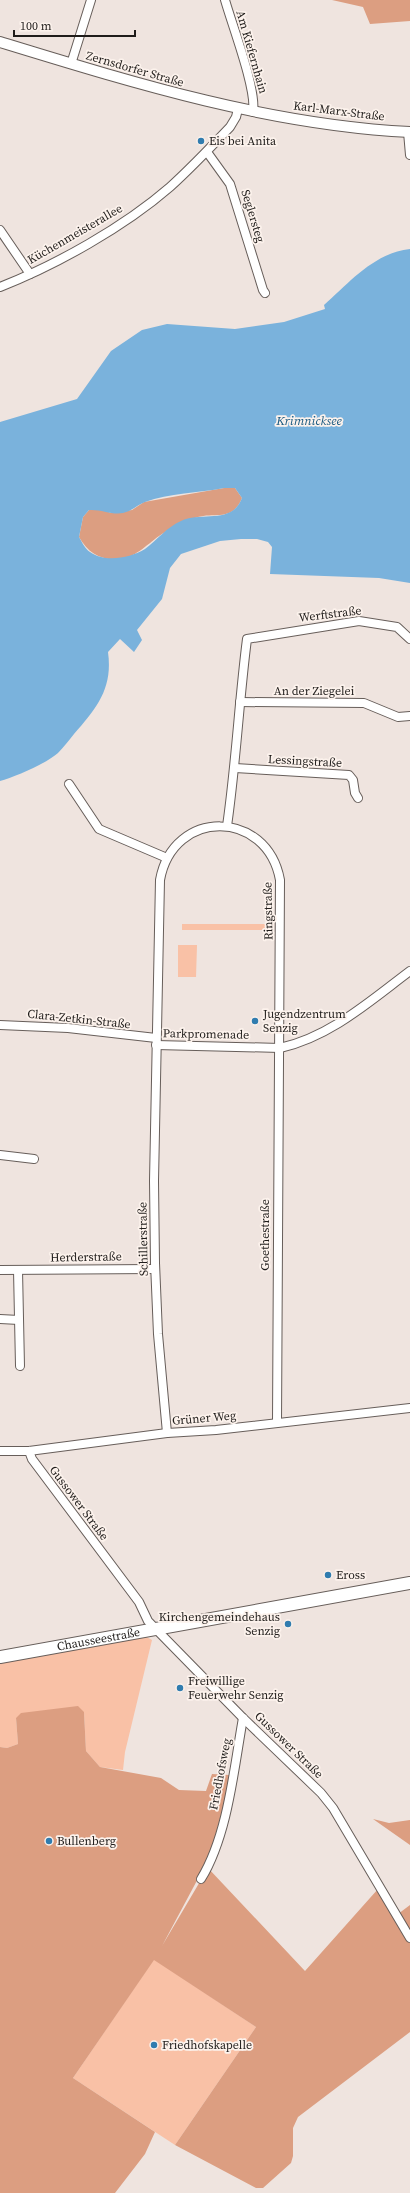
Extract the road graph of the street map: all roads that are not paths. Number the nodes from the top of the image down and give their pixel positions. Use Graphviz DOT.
graph roads {
  1 [pos="91,0"];
  2 [pos="225,0"];
  3 [pos="0,42"];
  4 [pos="71,64"];
  5 [pos="238,109"];
  6 [pos="253,112"];
  7 [pos="264,114"];
  8 [pos="409,132"];
  9 [pos="207,152"];
  10 [pos="410,155"];
  11 [pos="0,230"];
  12 [pos="30,274"];
  13 [pos="0,287"];
  14 [pos="265,293"];
  15 [pos="410,639"];
  16 [pos="240,702"];
  17 [pos="410,716"];
  18 [pos="235,768"];
  19 [pos="68,784"];
  20 [pos="358,798"];
  21 [pos="227,826"];
  22 [pos="167,858"];
  23 [pos="410,971"];
  24 [pos="0,1025"];
  25 [pos="156,1042"];
  26 [pos="280,1048"];
  27 [pos="0,1155"];
  28 [pos="34,1159"];
  29 [pos="155,1269"];
  30 [pos="0,1270"];
  31 [pos="18,1270"];
  32 [pos="0,1319"];
  33 [pos="19,1320"];
  34 [pos="20,1366"];
  35 [pos="410,1408"];
  36 [pos="277,1422"];
  37 [pos="168,1433"];
  38 [pos="0,1451"];
  39 [pos="29,1451"];
  40 [pos="410,1583"];
  41 [pos="155,1628"];
  42 [pos="0,1657"];
  43 [pos="243,1718"];
  44 [pos="201,1878"];
  45 [pos="410,1938"];
  1 -- 4 [label="street"];
  2 -- 6 [label="street, Am Kiefernhain"];
  3 -- 4 [label="street, Zernsdorfer Straße"];
  4 -- 5 [label="street, Zernsdorfer Straße"];
  5 -- 6 [label="street, Zernsdorfer Straße"];
  5 -- 9 [label="street, Küchenmeisterallee"];
  6 -- 7 [label="street, Zernsdorfer Straße"];
  7 -- 8 [label="street, Karl-Marx-Straße"];
  8 -- 10 [label="street"];
  9 -- 12 [label="street, Küchenmeisterallee"];
  9 -- 14 [label="street, Seglersteg"];
  11 -- 12 [label="street"];
  12 -- 13 [label="street, Küchenmeisterallee"];
  15 -- 16 [label="street, Werftstraße"];
  16 -- 17 [label="street, An der Ziegelei"];
  16 -- 18 [label="street"];
  18 -- 20 [label="street, Lessingstraße"];
  18 -- 21 [label="street"];
  19 -- 22 [label="street"];
  21 -- 22 [label="street, Ringstraße"];
  21 -- 26 [label="street, Ringstraße"];
  22 -- 25 [label="street, Ringstraße"];
  23 -- 26 [label="street"];
  24 -- 25 [label="street, Clara-Zetkin-Straße"];
  25 -- 26 [label="street, Parkpromenade"];
  25 -- 29 [label="street, Schillerstraße"];
  26 -- 36 [label="street, Goethestraße"];
  27 -- 28 [label="street"];
  29 -- 31 [label="street, Herderstraße"];
  29 -- 37 [label="street, Schillerstraße"];
  30 -- 31 [label="street, Herderstraße"];
  31 -- 33 [label="street"];
  32 -- 33 [label="street"];
  33 -- 34 [label="street"];
  35 -- 36 [label="street, Grüner Weg"];
  36 -- 37 [label="street, Grüner Weg"];
  37 -- 39 [label="street, Grüner Weg"];
  38 -- 39 [label="street, Grüner Weg"];
  39 -- 41 [label="street, Gussower Straße"];
  40 -- 41 [label="main road, Chausseestraße"];
  41 -- 42 [label="main road, Chausseestraße"];
  41 -- 43 [label="street, Gussower Straße"];
  43 -- 44 [label="street, Friedhofsweg"];
  43 -- 45 [label="street, Gussower Straße"];
}
